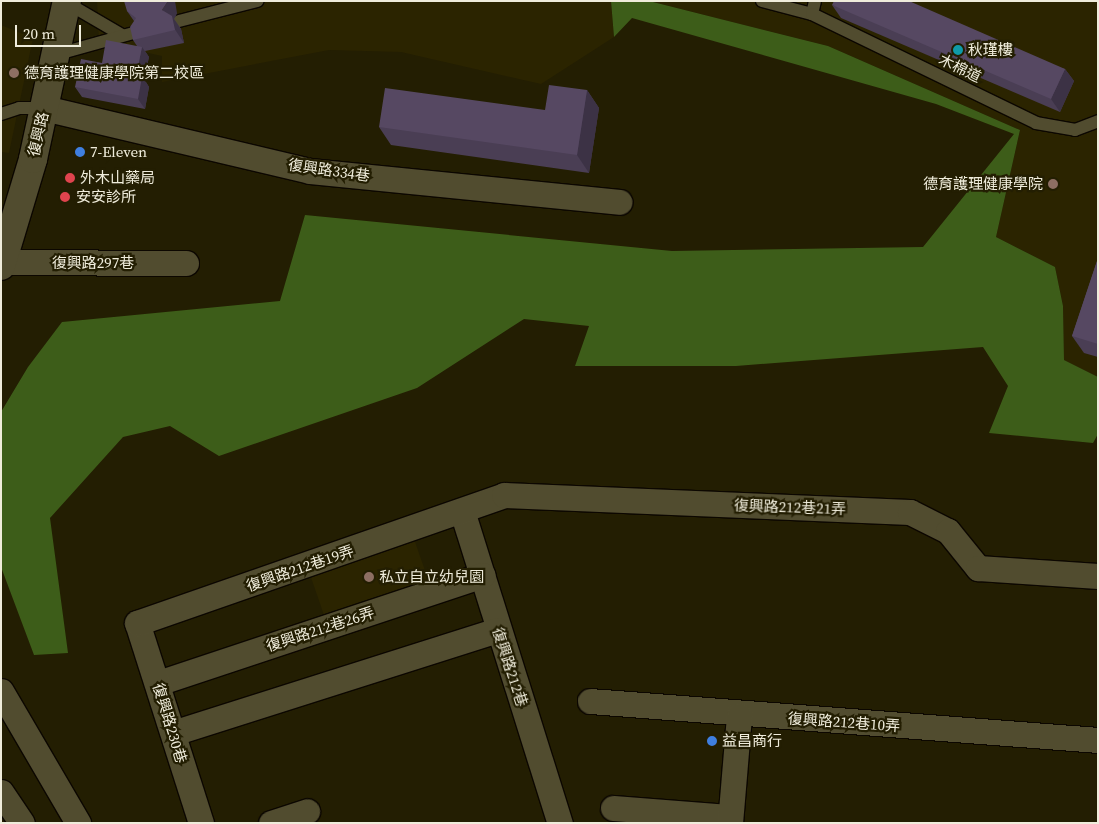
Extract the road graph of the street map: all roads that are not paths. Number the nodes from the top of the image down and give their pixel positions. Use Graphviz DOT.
graph roads {
  1 [pos="257,1"];
  2 [pos="762,1"];
  3 [pos="816,1"];
  4 [pos="67,2"];
  5 [pos="812,14"];
  6 [pos="179,21"];
  7 [pos="137,32"];
  8 [pos="122,35"];
  9 [pos="58,54"];
  10 [pos="44,108"];
  11 [pos="1,114"];
  12 [pos="1098,121"];
  13 [pos="619,202"];
  14 [pos="2,263"];
  15 [pos="186,263"];
  16 [pos="462,511"];
  17 [pos="483,575"];
  18 [pos="1098,576"];
  19 [pos="137,623"];
  20 [pos="497,630"];
  21 [pos="158,683"];
  22 [pos="1,691"];
  23 [pos="590,701"];
  24 [pos="739,715"];
  25 [pos="173,732"];
  26 [pos="1098,740"];
  27 [pos="1,792"];
  28 [pos="613,808"];
  29 [pos="307,812"];
  30 [pos="729,820"];
  31 [pos="22,823"];
  32 [pos="78,823"];
  33 [pos="201,823"];
  34 [pos="271,823"];
  35 [pos="560,823"];
  1 -- 6 [label="lane"];
  2 -- 5 [label="lane, 木棉道"];
  3 -- 5 [label="lane"];
  4 -- 8 [label="lane"];
  4 -- 9 [label="street, 復興路"];
  5 -- 12 [label="lane, 木棉道"];
  7 -- 8 [label="lane"];
  8 -- 9 [label="lane"];
  9 -- 10 [label="street, 復興路"];
  10 -- 11 [label="lane"];
  10 -- 13 [label="street, 復興路334巷"];
  10 -- 14 [label="street, 復興路"];
  14 -- 15 [label="street, 復興路297巷"];
  16 -- 17 [label="street, 復興路212巷"];
  16 -- 18 [label="street, 復興路212巷21弄"];
  16 -- 19 [label="street, 復興路212巷19弄"];
  17 -- 20 [label="street, 復興路212巷"];
  17 -- 21 [label="street, 復興路212巷26弄"];
  19 -- 21 [label="street, 復興路230巷"];
  20 -- 25 [label="street"];
  20 -- 35 [label="street, 復興路212巷"];
  21 -- 25 [label="street, 復興路230巷"];
  22 -- 32 [label="street"];
  23 -- 24 [label="street, 復興路212巷10弄"];
  24 -- 26 [label="street, 復興路212巷10弄"];
  24 -- 30 [label="street"];
  25 -- 33 [label="street, 復興路230巷"];
  27 -- 31 [label="street"];
  28 -- 30 [label="street"];
  29 -- 34 [label="street"];
}
